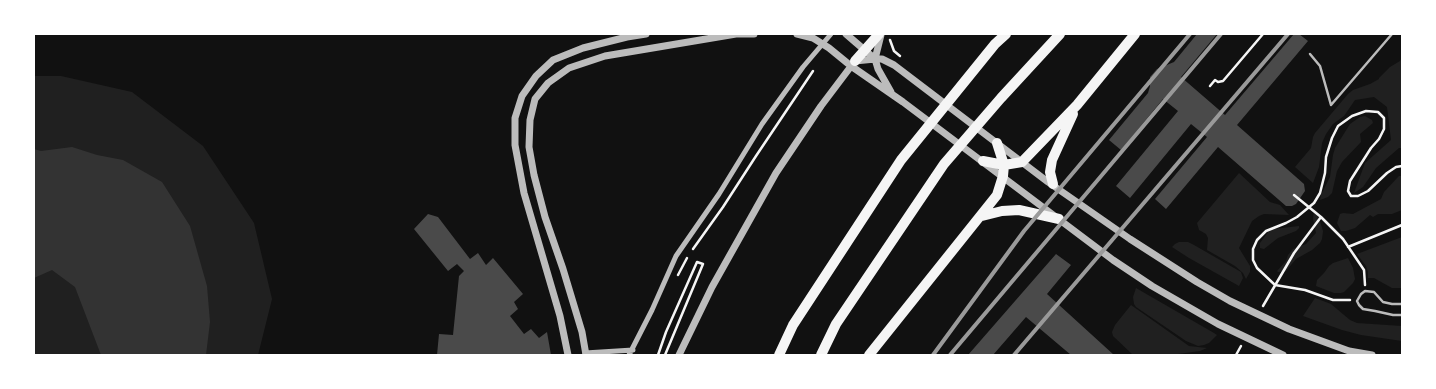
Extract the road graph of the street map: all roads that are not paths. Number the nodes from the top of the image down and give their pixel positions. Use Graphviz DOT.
graph roads {
  1 [pos="646,34"];
  2 [pos="754,34"];
  3 [pos="797,34"];
  4 [pos="832,34"];
  5 [pos="846,34"];
  6 [pos="880,34"];
  7 [pos="1006,34"];
  8 [pos="1060,34"];
  9 [pos="1135,34"];
  10 [pos="1392,34"];
  11 [pos="866,50"];
  12 [pos="1310,54"];
  13 [pos="875,59"];
  14 [pos="853,64"];
  15 [pos="891,93"];
  16 [pos="1077,105"];
  17 [pos="997,143"];
  18 [pos="983,161"];
  19 [pos="1022,162"];
  20 [pos="1003,171"];
  21 [pos="1051,181"];
  22 [pos="982,216"];
  23 [pos="1059,219"];
  24 [pos="1402,304"];
  25 [pos="1402,315"];
  26 [pos="631,353"];
  27 [pos="586,354"];
  28 [pos="1280,354"];
  29 [pos="568,355"];
  30 [pos="679,355"];
  31 [pos="778,355"];
  32 [pos="821,355"];
  33 [pos="869,355"];
  34 [pos="1372,355"];
  1 -- 29 [label="street"];
  2 -- 27 [label="street"];
  3 -- 14 [label="street"];
  4 -- 26 [label="street"];
  5 -- 11 [label="street"];
  6 -- 11 [label="highway"];
  6 -- 13 [label="street"];
  7 -- 31 [label="highway"];
  8 -- 32 [label="highway"];
  9 -- 16 [label="highway"];
  10 -- 12 [label="lane"];
  11 -- 13 [label="street"];
  11 -- 14 [label="highway"];
  13 -- 14 [label="street"];
  13 -- 15 [label="street"];
  13 -- 17 [label="street"];
  14 -- 15 [label="street"];
  14 -- 30 [label="street"];
  15 -- 18 [label="street"];
  16 -- 19 [label="highway"];
  16 -- 21 [label="highway"];
  17 -- 19 [label="street"];
  17 -- 20 [label="highway"];
  18 -- 20 [label="highway"];
  19 -- 20 [label="highway"];
  19 -- 21 [label="street"];
  20 -- 22 [label="highway"];
  20 -- 23 [label="street"];
  21 -- 34 [label="street"];
  22 -- 23 [label="highway"];
  22 -- 33 [label="highway"];
  23 -- 28 [label="street"];
  24 -- 25 [label="lane"];
  26 -- 27 [label="street"];
}
